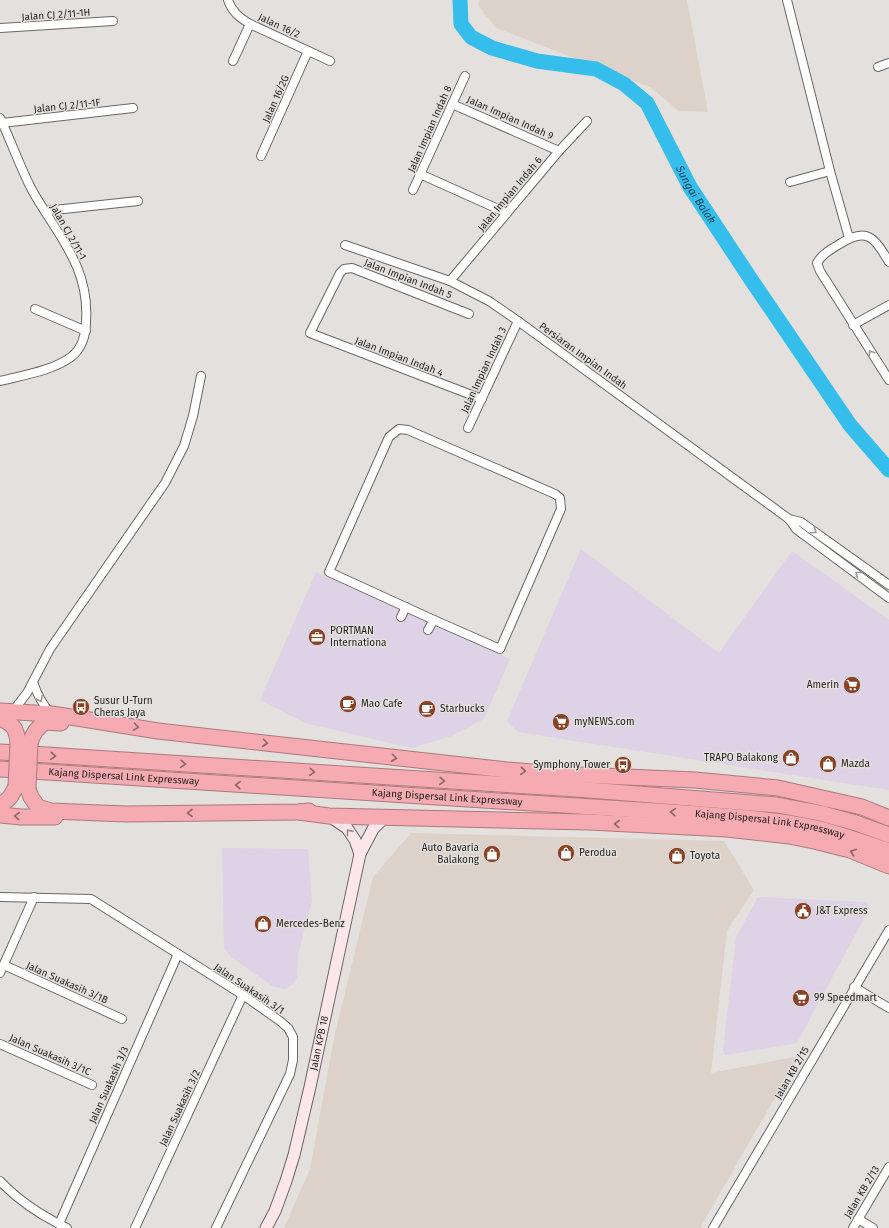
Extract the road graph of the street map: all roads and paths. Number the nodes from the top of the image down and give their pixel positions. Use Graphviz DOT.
graph roads {
  1 [pos="228,0"];
  2 [pos="787,0"];
  3 [pos="113,21"];
  4 [pos="250,24"];
  5 [pos="0,28"];
  6 [pos="308,51"];
  7 [pos="234,61"];
  8 [pos="330,61"];
  9 [pos="889,63"];
  10 [pos="878,67"];
  11 [pos="465,76"];
  12 [pos="452,104"];
  13 [pos="133,108"];
  14 [pos="1,120"];
  15 [pos="587,121"];
  16 [pos="559,151"];
  17 [pos="261,156"];
  18 [pos="830,171"];
  19 [pos="420,174"];
  20 [pos="790,182"];
  21 [pos="413,190"];
  22 [pos="138,201"];
  23 [pos="45,211"];
  24 [pos="507,213"];
  25 [pos="849,238"];
  26 [pos="345,245"];
  27 [pos="889,262"];
  28 [pos="450,281"];
  29 [pos="889,306"];
  30 [pos="35,309"];
  31 [pos="469,314"];
  32 [pos="518,321"];
  33 [pos="853,326"];
  34 [pos="86,331"];
  35 [pos="310,333"];
  36 [pos="201,376"];
  37 [pos="889,380"];
  38 [pos="0,381"];
  39 [pos="482,398"];
  40 [pos="468,428"];
  41 [pos="789,519"];
  42 [pos="889,585"];
  43 [pos="889,598"];
  44 [pos="406,607"];
  45 [pos="401,617"];
  46 [pos="434,620"];
  47 [pos="428,630"];
  48 [pos="33,682"];
  49 [pos="4,713"];
  50 [pos="52,714"];
  51 [pos="117,724"];
  52 [pos="24,743"];
  53 [pos="0,752"];
  54 [pos="0,769"];
  55 [pos="22,788"];
  56 [pos="514,802"];
  57 [pos="0,804"];
  58 [pos="298,812"];
  59 [pos="126,814"];
  60 [pos="0,815"];
  61 [pos="328,816"];
  62 [pos="385,817"];
  63 [pos="889,818"];
  64 [pos="889,835"];
  65 [pos="889,851"];
  66 [pos="360,854"];
  67 [pos="889,866"];
  68 [pos="0,897"];
  69 [pos="34,898"];
  70 [pos="889,930"];
  71 [pos="178,954"];
  72 [pos="2,969"];
  73 [pos="854,987"];
  74 [pos="243,996"];
  75 [pos="889,1008"];
  76 [pos="122,1019"];
  77 [pos="0,1044"];
  78 [pos="92,1085"];
  79 [pos="889,1167"];
  80 [pos="0,1181"];
  81 [pos="858,1219"];
  82 [pos="59,1224"];
  83 [pos="67,1228"];
  84 [pos="135,1228"];
  85 [pos="216,1228"];
  86 [pos="266,1228"];
  87 [pos="713,1228"];
  88 [pos="853,1228"];
  89 [pos="874,1228"];
  1 -- 4 [label="street, Jalan 16/2"];
  2 -- 18 [label="street"];
  3 -- 5 [label="street, Jalan CJ 2/11-1H"];
  4 -- 6 [label="street, Jalan 16/2"];
  4 -- 7 [label="street"];
  6 -- 8 [label="street, Jalan 16/2"];
  6 -- 17 [label="street, Jalan 16/2G"];
  9 -- 10 [label="street"];
  11 -- 12 [label="street, Jalan Impian Indah 8"];
  12 -- 16 [label="street, Jalan Impian Indah 9"];
  12 -- 19 [label="street, Jalan Impian Indah 8"];
  13 -- 14 [label="street, Jalan CJ 2/11-1F"];
  14 -- 23 [label="street, Jalan CJ 2/11-1"];
  15 -- 16 [label="street, Jalan Impian Indah 6"];
  16 -- 24 [label="street, Jalan Impian Indah 6"];
  18 -- 20 [label="street"];
  18 -- 25 [label="street"];
  19 -- 21 [label="street, Jalan Impian Indah 8"];
  19 -- 24 [label="street"];
  22 -- 23 [label="street"];
  23 -- 34 [label="street, Jalan CJ 2/11-1"];
  24 -- 28 [label="street, Jalan Impian Indah 6"];
  25 -- 27 [label="street"];
  25 -- 33 [label="street"];
  26 -- 28 [label="street, Persiaran Impian Indah"];
  28 -- 32 [label="street, Persiaran Impian Indah"];
  29 -- 33 [label="street"];
  30 -- 34 [label="street"];
  31 -- 35 [label="street, Jalan Impian Indah 5"];
  32 -- 39 [label="street, Jalan Impian Indah 3"];
  32 -- 41 [label="street, Persiaran Impian Indah"];
  37 -- 33 [label="street, one-way"];
  34 -- 38 [label="street, Jalan CJ 2/11-1"];
  35 -- 39 [label="street, Jalan Impian Indah 4"];
  36 -- 48 [label="street"];
  39 -- 40 [label="street, Jalan Impian Indah 3"];
  41 -- 42 [label="street, Persiaran Impian Indah, one-way"];
  43 -- 41 [label="street, Persiaran Impian Indah, one-way"];
  44 -- 45 [label="street"];
  44 -- 46 [label="street"];
  44 -- 46 [label="street"];
  46 -- 47 [label="street"];
  48 -- 49 [label="street"];
  48 -- 50 [label="street, one-way"];
  49 -- 50 [label="highway"];
  49 -- 52 [label="highway"];
  50 -- 51 [label="highway"];
  51 -- 52 [label="highway"];
  51 -- 63 [label="highway, one-way"];
  52 -- 55 [label="highway, bridge"];
  53 -- 64 [label="highway, Kajang Dispersal Link Expressway, one-way"];
  56 -- 54 [label="highway, Kajang Dispersal Link Expressway, one-way"];
  55 -- 57 [label="highway"];
  55 -- 59 [label="highway"];
  56 -- 58 [label="highway"];
  65 -- 56 [label="highway, Kajang Dispersal Link Expressway, one-way"];
  58 -- 59 [label="highway, one-way"];
  58 -- 61 [label="highway"];
  59 -- 60 [label="highway, one-way"];
  61 -- 62 [label="highway"];
  66 -- 61 [label="street, one-way"];
  62 -- 66 [label="street, Jalan KPB 18"];
  67 -- 62 [label="highway, one-way"];
  66 -- 86 [label="street, Jalan KPB 18"];
  68 -- 69 [label="street, Jalan Suakasih 3/1"];
  69 -- 71 [label="street, Jalan Suakasih 3/1"];
  69 -- 72 [label="street"];
  70 -- 73 [label="street, Jalan KB 2/15"];
  71 -- 74 [label="street, Jalan Suakasih 3/1"];
  71 -- 82 [label="street, Jalan Suakasih 3/3"];
  72 -- 76 [label="street, Jalan Suakasih 3/1B"];
  73 -- 75 [label="street"];
  73 -- 87 [label="street, Jalan KB 2/15"];
  74 -- 84 [label="street, Jalan Suakasih 3/2"];
  74 -- 85 [label="street, Jalan Suakasih 3/1"];
  77 -- 78 [label="street, Jalan Suakasih 3/1C"];
  79 -- 81 [label="street, Jalan KB 2/13"];
  80 -- 82 [label="street"];
  81 -- 88 [label="street, Jalan KB 2/13"];
  81 -- 89 [label="street"];
  82 -- 83 [label="street"];
}
